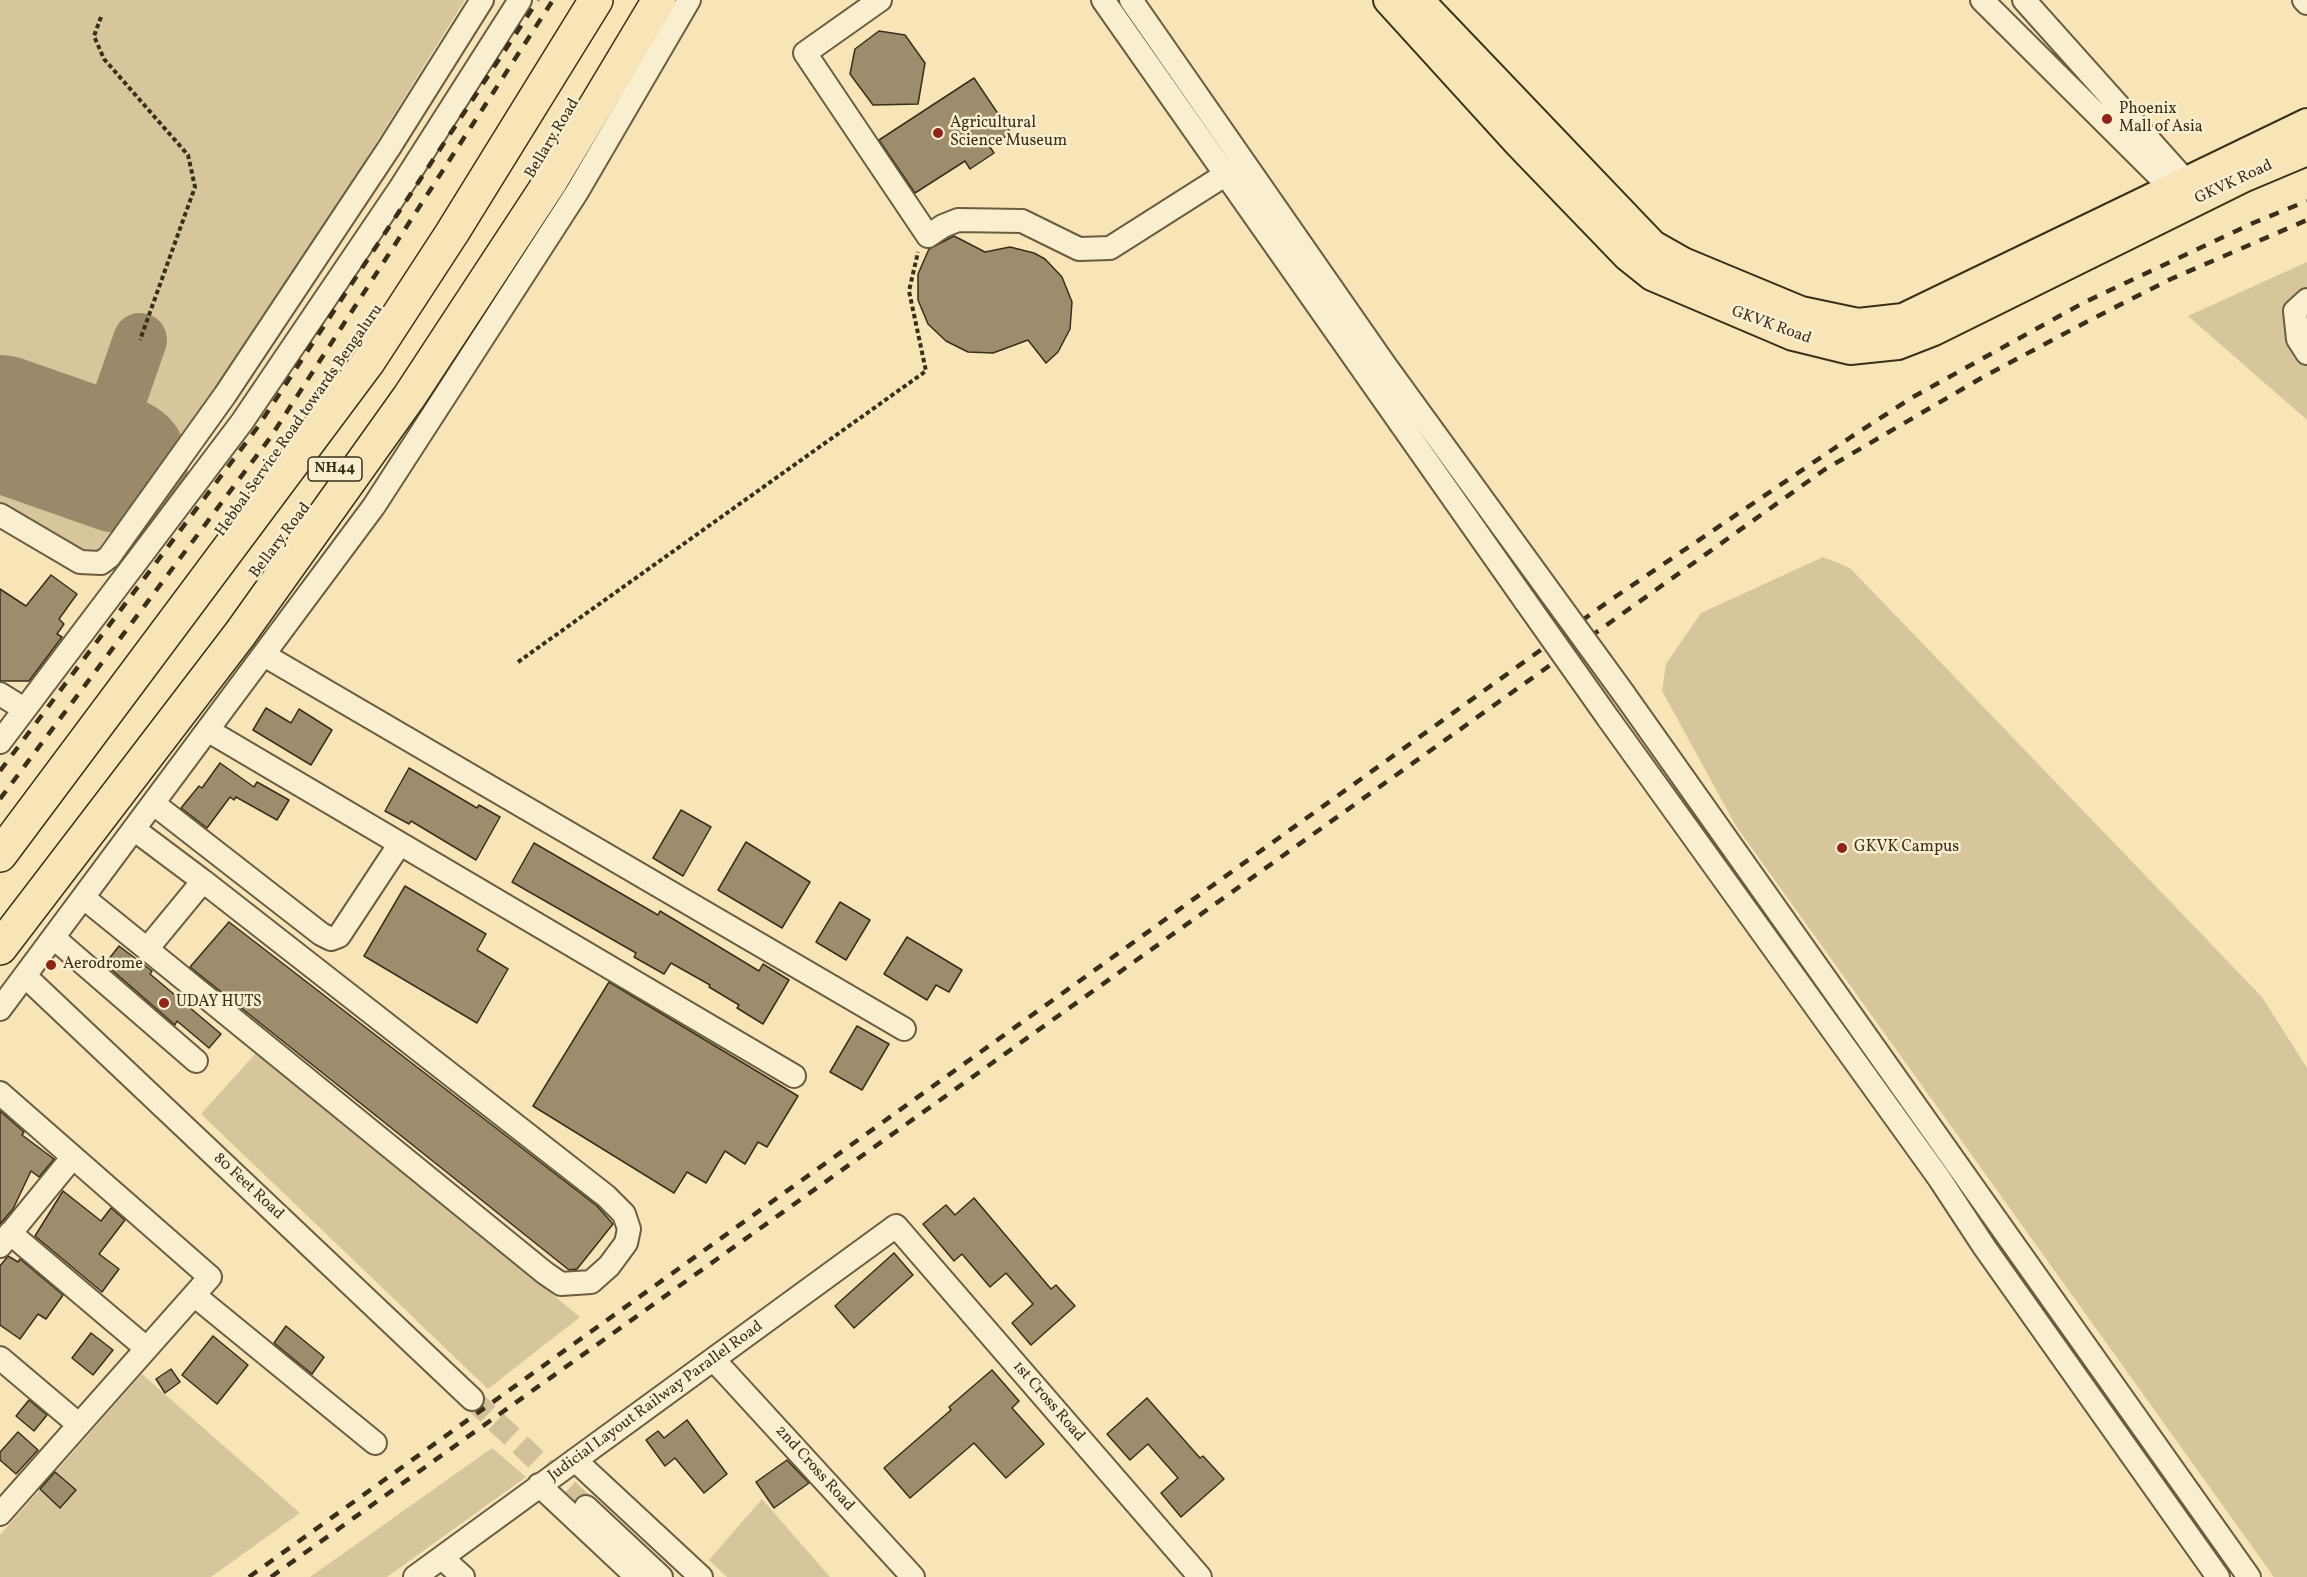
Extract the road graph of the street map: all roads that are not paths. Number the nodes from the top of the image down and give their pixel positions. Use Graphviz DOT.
graph roads {
  1 [pos="482,0"];
  2 [pos="520,0"];
  3 [pos="573,0"];
  4 [pos="596,0"];
  5 [pos="638,0"];
  6 [pos="659,0"];
  7 [pos="689,0"];
  8 [pos="880,0"];
  9 [pos="1103,0"];
  10 [pos="1131,0"];
  11 [pos="1388,0"];
  12 [pos="1419,0"];
  13 [pos="2024,0"];
  14 [pos="1986,1"];
  15 [pos="2307,123"];
  16 [pos="2307,151"];
  17 [pos="1236,167"];
  18 [pos="2177,183"];
  19 [pos="2307,300"];
  20 [pos="1871,335"];
  21 [pos="2307,353"];
  22 [pos="0,515"];
  23 [pos="264,655"];
  24 [pos="0,694"];
  25 [pos="24,710"];
  26 [pos="209,730"];
  27 [pos="0,742"];
  28 [pos="154,804"];
  29 [pos="0,825"];
  30 [pos="135,830"];
  31 [pos="399,845"];
  32 [pos="0,855"];
  33 [pos="203,881"];
  34 [pos="84,898"];
  35 [pos="0,916"];
  36 [pos="54,938"];
  37 [pos="0,948"];
  38 [pos="147,949"];
  39 [pos="25,976"];
  40 [pos="0,1009"];
  41 [pos="904,1029"];
  42 [pos="196,1061"];
  43 [pos="794,1076"];
  44 [pos="0,1093"];
  45 [pos="72,1158"];
  46 [pos="1973,1188"];
  47 [pos="1954,1201"];
  48 [pos="896,1226"];
  49 [pos="5,1240"];
  50 [pos="194,1295"];
  51 [pos="146,1347"];
  52 [pos="0,1358"];
  53 [pos="715,1360"];
  54 [pos="472,1399"];
  55 [pos="78,1424"];
  56 [pos="375,1443"];
  57 [pos="575,1460"];
  58 [pos="540,1485"];
  59 [pos="4,1501"];
  60 [pos="586,1507"];
  61 [pos="442,1558"];
  62 [pos="415,1577"];
  63 [pos="463,1577"];
  64 [pos="637,1577"];
  65 [pos="661,1577"];
  66 [pos="701,1577"];
  67 [pos="913,1577"];
  68 [pos="1200,1577"];
  69 [pos="2218,1577"];
  70 [pos="2249,1577"];
  1 -- 22 [label="street"];
  2 -- 25 [label="street"];
  3 -- 29 [label="highway, Hebbal Service Road towards Bengaluru"];
  4 -- 32 [label="highway, NH44"];
  5 -- 35 [label="highway, Bellary Road / NH44"];
  6 -- 37 [label="highway"];
  7 -- 23 [label="street"];
  8 -- 17 [label="street"];
  9 -- 17 [label="street"];
  10 -- 17 [label="street"];
  11 -- 20 [label="main road, GKVK Road"];
  12 -- 20 [label="main road, GKVK Road"];
  13 -- 18 [label="street"];
  14 -- 18 [label="street"];
  15 -- 18 [label="main road, GKVK Road"];
  16 -- 20 [label="main road, GKVK Road"];
  17 -- 46 [label="street, bridge"];
  17 -- 47 [label="street, bridge"];
  18 -- 20 [label="main road, GKVK Road"];
  19 -- 21 [label="street"];
  23 -- 26 [label="street"];
  23 -- 41 [label="street"];
  24 -- 25 [label="street"];
  25 -- 27 [label="street"];
  26 -- 28 [label="street"];
  26 -- 31 [label="street"];
  28 -- 30 [label="street"];
  28 -- 31 [label="street"];
  30 -- 33 [label="street"];
  30 -- 34 [label="street"];
  31 -- 43 [label="street"];
  33 -- 38 [label="street"];
  33 -- 38 [label="street"];
  34 -- 36 [label="street"];
  34 -- 38 [label="street"];
  36 -- 39 [label="street"];
  36 -- 42 [label="street"];
  39 -- 40 [label="street"];
  39 -- 54 [label="street, 80 Feet Road"];
  44 -- 45 [label="street"];
  45 -- 49 [label="street"];
  45 -- 50 [label="street"];
  46 -- 47 [label="street"];
  46 -- 70 [label="street"];
  47 -- 69 [label="street"];
  48 -- 53 [label="street, Judicial Layout Railway Parallel Road"];
  48 -- 68 [label="street, 1st Cross Road"];
  49 -- 51 [label="street"];
  50 -- 51 [label="street"];
  50 -- 56 [label="street"];
  51 -- 55 [label="street"];
  52 -- 55 [label="street"];
  53 -- 57 [label="street, Judicial Layout Railway Parallel Road"];
  53 -- 67 [label="street, 2nd Cross Road"];
  55 -- 59 [label="street"];
  57 -- 58 [label="street, Judicial Layout Railway Parallel Road"];
  57 -- 66 [label="street"];
  58 -- 61 [label="street, Judicial Layout Railway Parallel Road"];
  58 -- 64 [label="street"];
  60 -- 65 [label="street"];
  61 -- 62 [label="street, Judicial Layout Railway Parallel Road"];
  61 -- 63 [label="street"];
}
